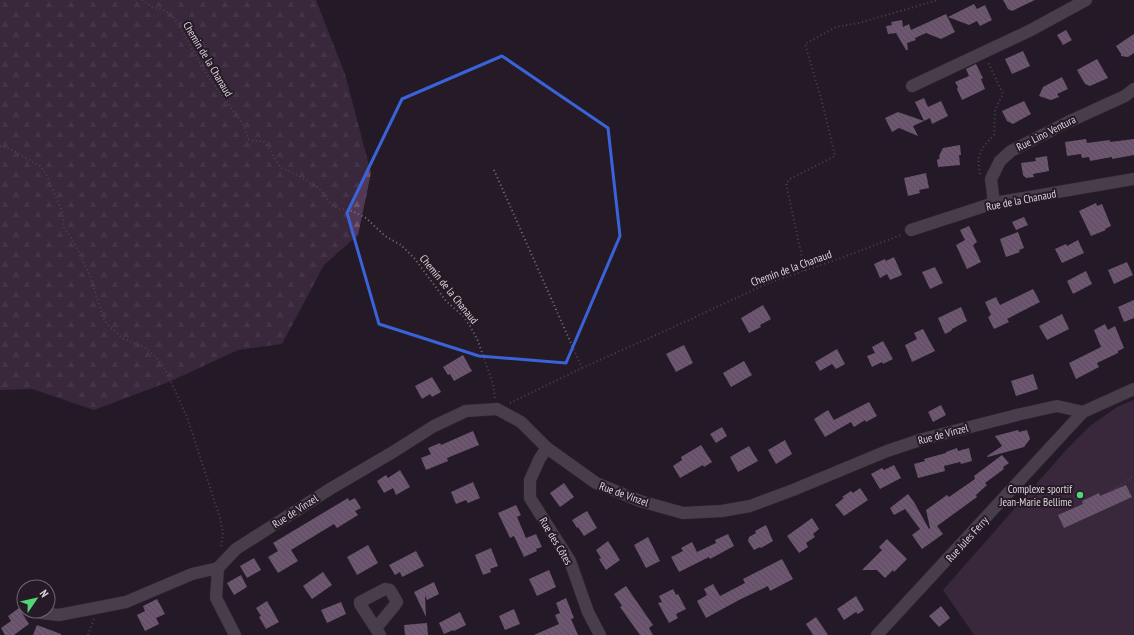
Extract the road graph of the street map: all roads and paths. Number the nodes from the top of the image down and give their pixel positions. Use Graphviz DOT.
graph roads {
  1 [pos="142,0"];
  2 [pos="938,0"];
  3 [pos="1086,0"];
  4 [pos="984,52"];
  5 [pos="912,86"];
  6 [pos="1134,89"];
  7 [pos="0,146"];
  8 [pos="494,170"];
  9 [pos="1134,179"];
  10 [pos="981,180"];
  11 [pos="994,203"];
  12 [pos="911,230"];
  13 [pos="805,271"];
  14 [pos="582,368"];
  15 [pos="1134,389"];
  16 [pos="497,409"];
  17 [pos="1083,412"];
  18 [pos="548,448"];
  19 [pos="1134,476"];
  20 [pos="1111,491"];
  21 [pos="218,568"];
  22 [pos="56,615"];
  23 [pos="235,635"];
  24 [pos="600,635"];
  25 [pos="877,635"];
  1 -- 16 [label="path, Chemin de la Chanaud"];
  2 -- 13 [label="path"];
  3 -- 4 [label="street"];
  4 -- 5 [label="street"];
  4 -- 10 [label="path"];
  6 -- 11 [label="street, Rue Lino Ventura"];
  7 -- 21 [label="path"];
  8 -- 14 [label="path"];
  9 -- 11 [label="street, Rue de la Chanaud"];
  11 -- 12 [label="street, Rue de la Chanaud"];
  12 -- 13 [label="path, Chemin de la Chanaud"];
  13 -- 14 [label="path, Chemin de la Chanaud"];
  14 -- 16 [label="path, Chemin de la Chanaud"];
  15 -- 17 [label="street, Rue Jules Ferry"];
  16 -- 18 [label="street, Rue de Vinzel"];
  16 -- 21 [label="street, Rue de Vinzel"];
  17 -- 18 [label="street, Rue de Vinzel"];
  17 -- 25 [label="street, Rue Jules Ferry"];
  18 -- 24 [label="street, Rue des Côtes"];
  19 -- 20 [label="path"];
  21 -- 22 [label="street"];
  21 -- 23 [label="street"];
}
